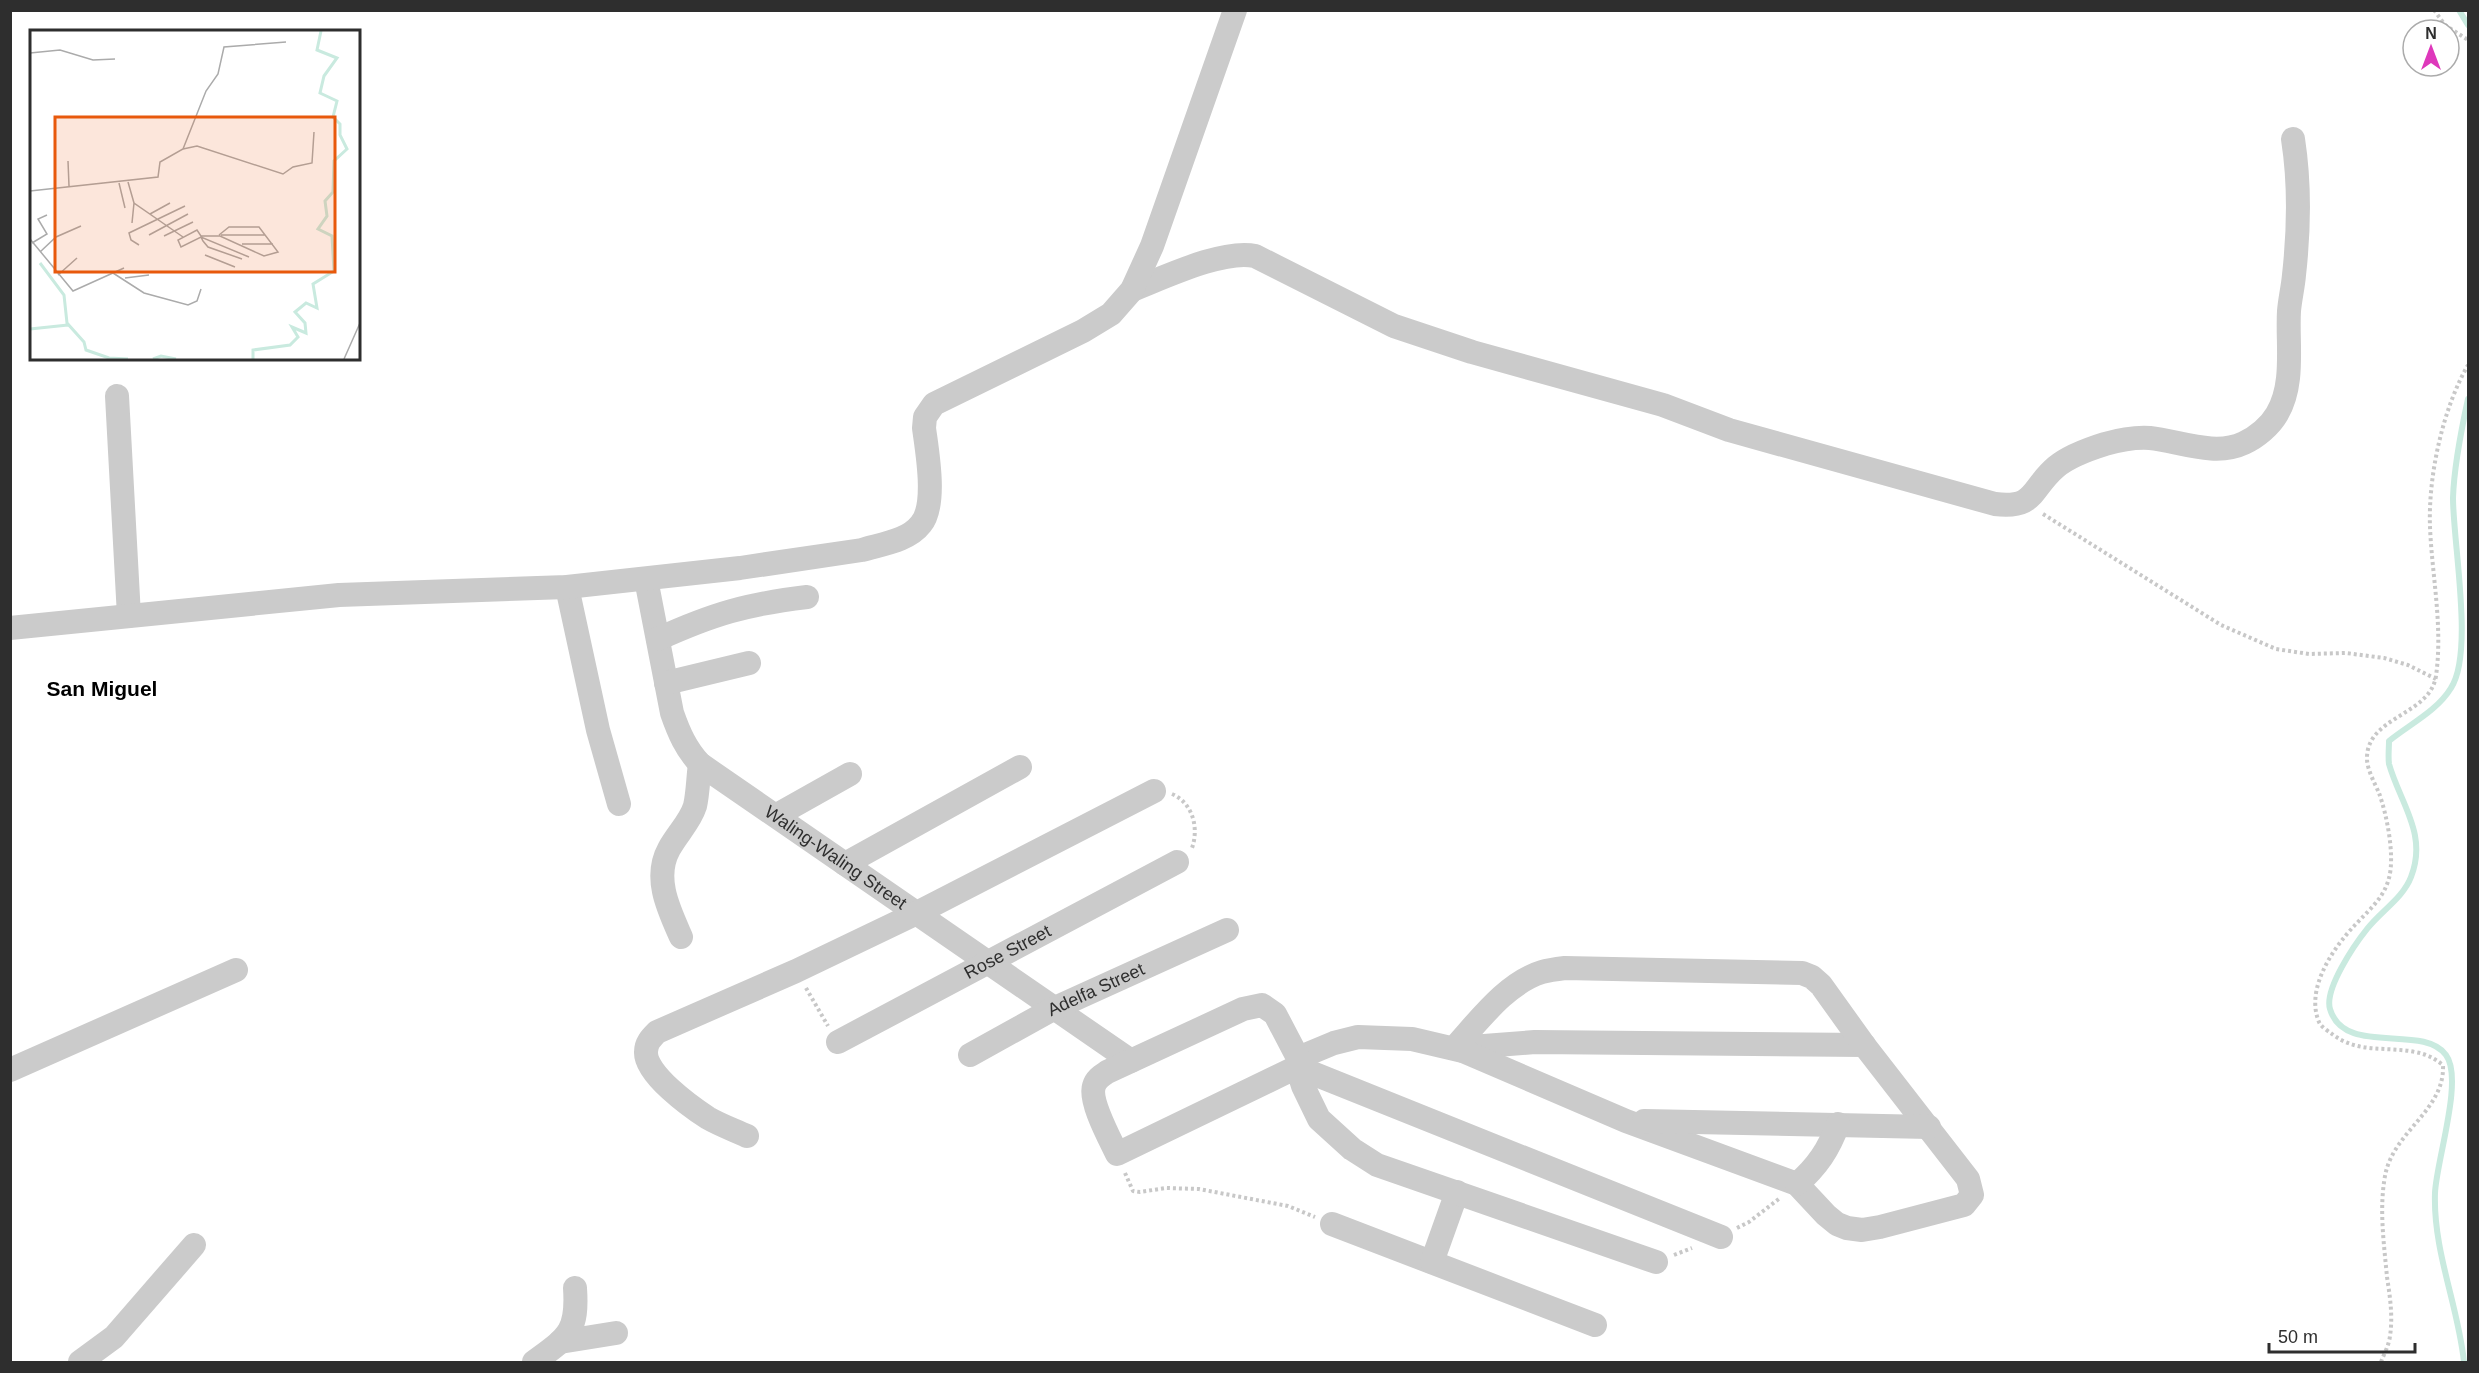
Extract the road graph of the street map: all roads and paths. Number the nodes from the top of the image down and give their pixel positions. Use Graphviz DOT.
graph roads {
  1 [pos="1235,10"];
  2 [pos="2434,10"];
  3 [pos="2469,40"];
  4 [pos="2293,139"];
  5 [pos="1132,290"];
  6 [pos="2469,365"];
  7 [pos="117,396"];
  8 [pos="2024,502"];
  9 [pos="646,579"];
  10 [pos="567,587"];
  11 [pos="807,597"];
  12 [pos="129,616"];
  13 [pos="10,628"];
  14 [pos="658,639"];
  15 [pos="749,663"];
  16 [pos="2436,679"];
  17 [pos="666,683"];
  18 [pos="700,764"];
  19 [pos="1020,767"];
  20 [pos="850,774"];
  21 [pos="1154,791"];
  22 [pos="619,804"];
  23 [pos="777,816"];
  24 [pos="1177,862"];
  25 [pos="845,864"];
  26 [pos="917,913"];
  27 [pos="1227,930"];
  28 [pos="681,937"];
  29 [pos="986,963"];
  30 [pos="236,970"];
  31 [pos="796,971"];
  32 [pos="1053,1009"];
  33 [pos="838,1042"];
  34 [pos="1864,1045"];
  35 [pos="1459,1049"];
  36 [pos="970,1055"];
  37 [pos="1131,1061"];
  38 [pos="1297,1063"];
  39 [pos="10,1070"];
  40 [pos="1626,1120"];
  41 [pos="1838,1124"];
  42 [pos="1929,1127"];
  43 [pos="747,1136"];
  44 [pos="1117,1154"];
  45 [pos="1797,1184"];
  46 [pos="1457,1192"];
  47 [pos="1332,1224"];
  48 [pos="1721,1237"];
  49 [pos="194,1245"];
  50 [pos="1432,1262"];
  51 [pos="1656,1262"];
  52 [pos="575,1288"];
  53 [pos="1596,1325"];
  54 [pos="616,1333"];
  55 [pos="560,1342"];
  56 [pos="80,1362"];
  57 [pos="534,1362"];
  58 [pos="2381,1362"];
  1 -- 5 [label="street"];
  2 -- 3 [label="path"];
  4 -- 8 [label="street"];
  5 -- 8 [label="street"];
  5 -- 9 [label="street"];
  6 -- 16 [label="path"];
  7 -- 12 [label="street"];
  8 -- 16 [label="path"];
  9 -- 10 [label="street"];
  9 -- 14 [label="street, Waling-Waling Street"];
  10 -- 12 [label="street"];
  10 -- 22 [label="street"];
  11 -- 14 [label="street"];
  12 -- 13 [label="street"];
  14 -- 17 [label="street, Waling-Waling Street"];
  15 -- 17 [label="street"];
  16 -- 58 [label="path"];
  17 -- 18 [label="street, Waling-Waling Street"];
  18 -- 23 [label="street, Waling-Waling Street"];
  18 -- 28 [label="street"];
  19 -- 25 [label="street"];
  20 -- 23 [label="street"];
  21 -- 24 [label="path"];
  21 -- 26 [label="street"];
  23 -- 25 [label="street, Waling-Waling Street"];
  24 -- 29 [label="street, Rose Street"];
  25 -- 26 [label="street, Waling-Waling Street"];
  26 -- 29 [label="street, Waling-Waling Street"];
  26 -- 31 [label="street"];
  27 -- 32 [label="street, Adelfa Street"];
  29 -- 32 [label="street, Waling-Waling Street"];
  29 -- 33 [label="street, Rose Street"];
  30 -- 39 [label="street"];
  31 -- 33 [label="path"];
  31 -- 43 [label="street"];
  32 -- 36 [label="street, Adelfa Street"];
  32 -- 37 [label="street, Waling-Waling Street"];
  34 -- 35 [label="street"];
  34 -- 35 [label="street"];
  34 -- 42 [label="street"];
  35 -- 38 [label="street"];
  35 -- 40 [label="street"];
  37 -- 38 [label="street"];
  37 -- 44 [label="street"];
  38 -- 44 [label="street"];
  38 -- 46 [label="street"];
  38 -- 48 [label="street"];
  40 -- 41 [label="street"];
  40 -- 45 [label="street"];
  41 -- 42 [label="street"];
  41 -- 45 [label="street"];
  42 -- 45 [label="street"];
  44 -- 47 [label="path"];
  46 -- 50 [label="street"];
  46 -- 51 [label="street"];
  47 -- 50 [label="street"];
  49 -- 56 [label="street"];
  50 -- 53 [label="street"];
  52 -- 55 [label="street"];
  54 -- 55 [label="street"];
  55 -- 57 [label="street"];
}
